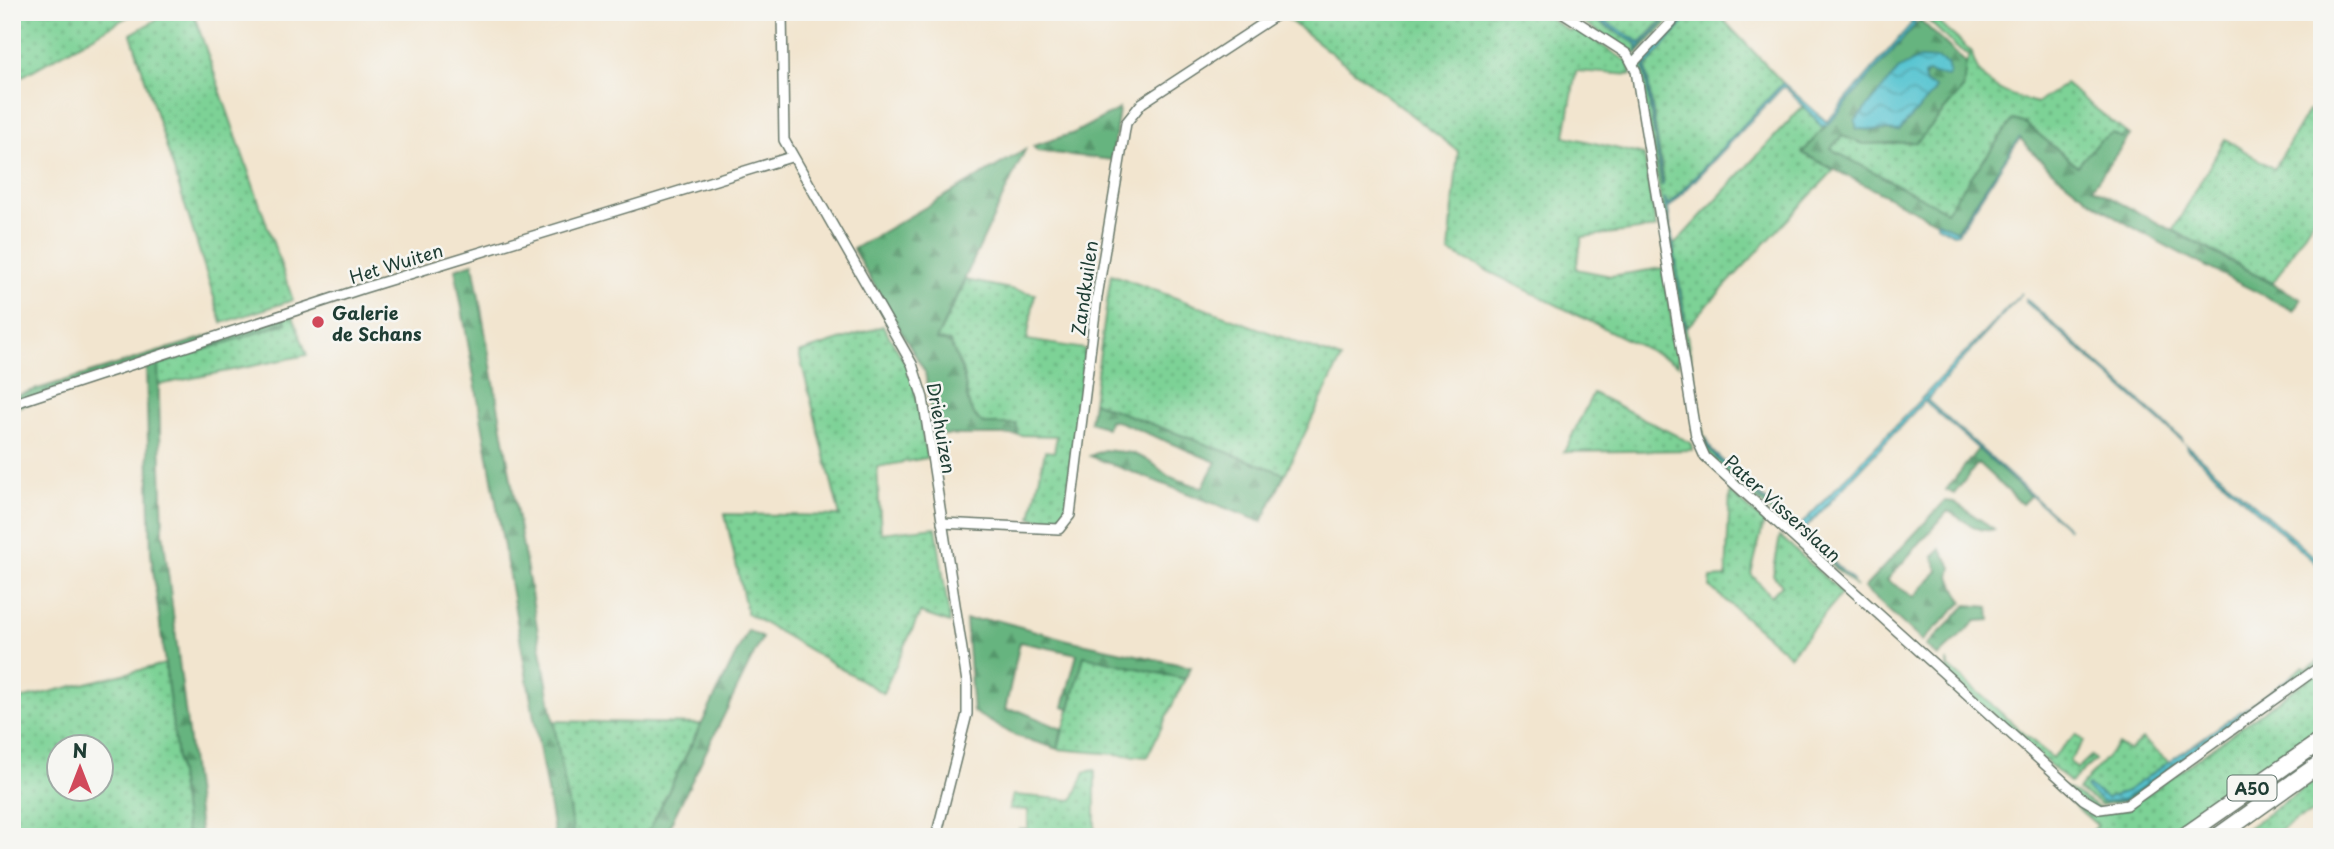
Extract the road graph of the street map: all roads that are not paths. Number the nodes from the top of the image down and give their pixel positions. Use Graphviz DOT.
graph roads {
  1 [pos="782,12"];
  2 [pos="1281,12"];
  3 [pos="1562,12"];
  4 [pos="1681,12"];
  5 [pos="1633,63"];
  6 [pos="791,157"];
  7 [pos="12,404"];
  8 [pos="942,523"];
  9 [pos="2322,665"];
  10 [pos="2322,740"];
  11 [pos="2322,762"];
  12 [pos="936,837"];
  13 [pos="2183,837"];
  14 [pos="2217,837"];
  1 -- 6 [label="street, Driehuizen"];
  2 -- 8 [label="street, Zandkuilen"];
  3 -- 5 [label="street"];
  4 -- 5 [label="street"];
  5 -- 9 [label="street, Pater Visserslaan"];
  6 -- 7 [label="street, Het Wuiten"];
  6 -- 8 [label="street, Driehuizen"];
  8 -- 12 [label="street, Driehuizen"];
  10 -- 13 [label="highway, A50"];
  11 -- 14 [label="highway, A50"];
}
